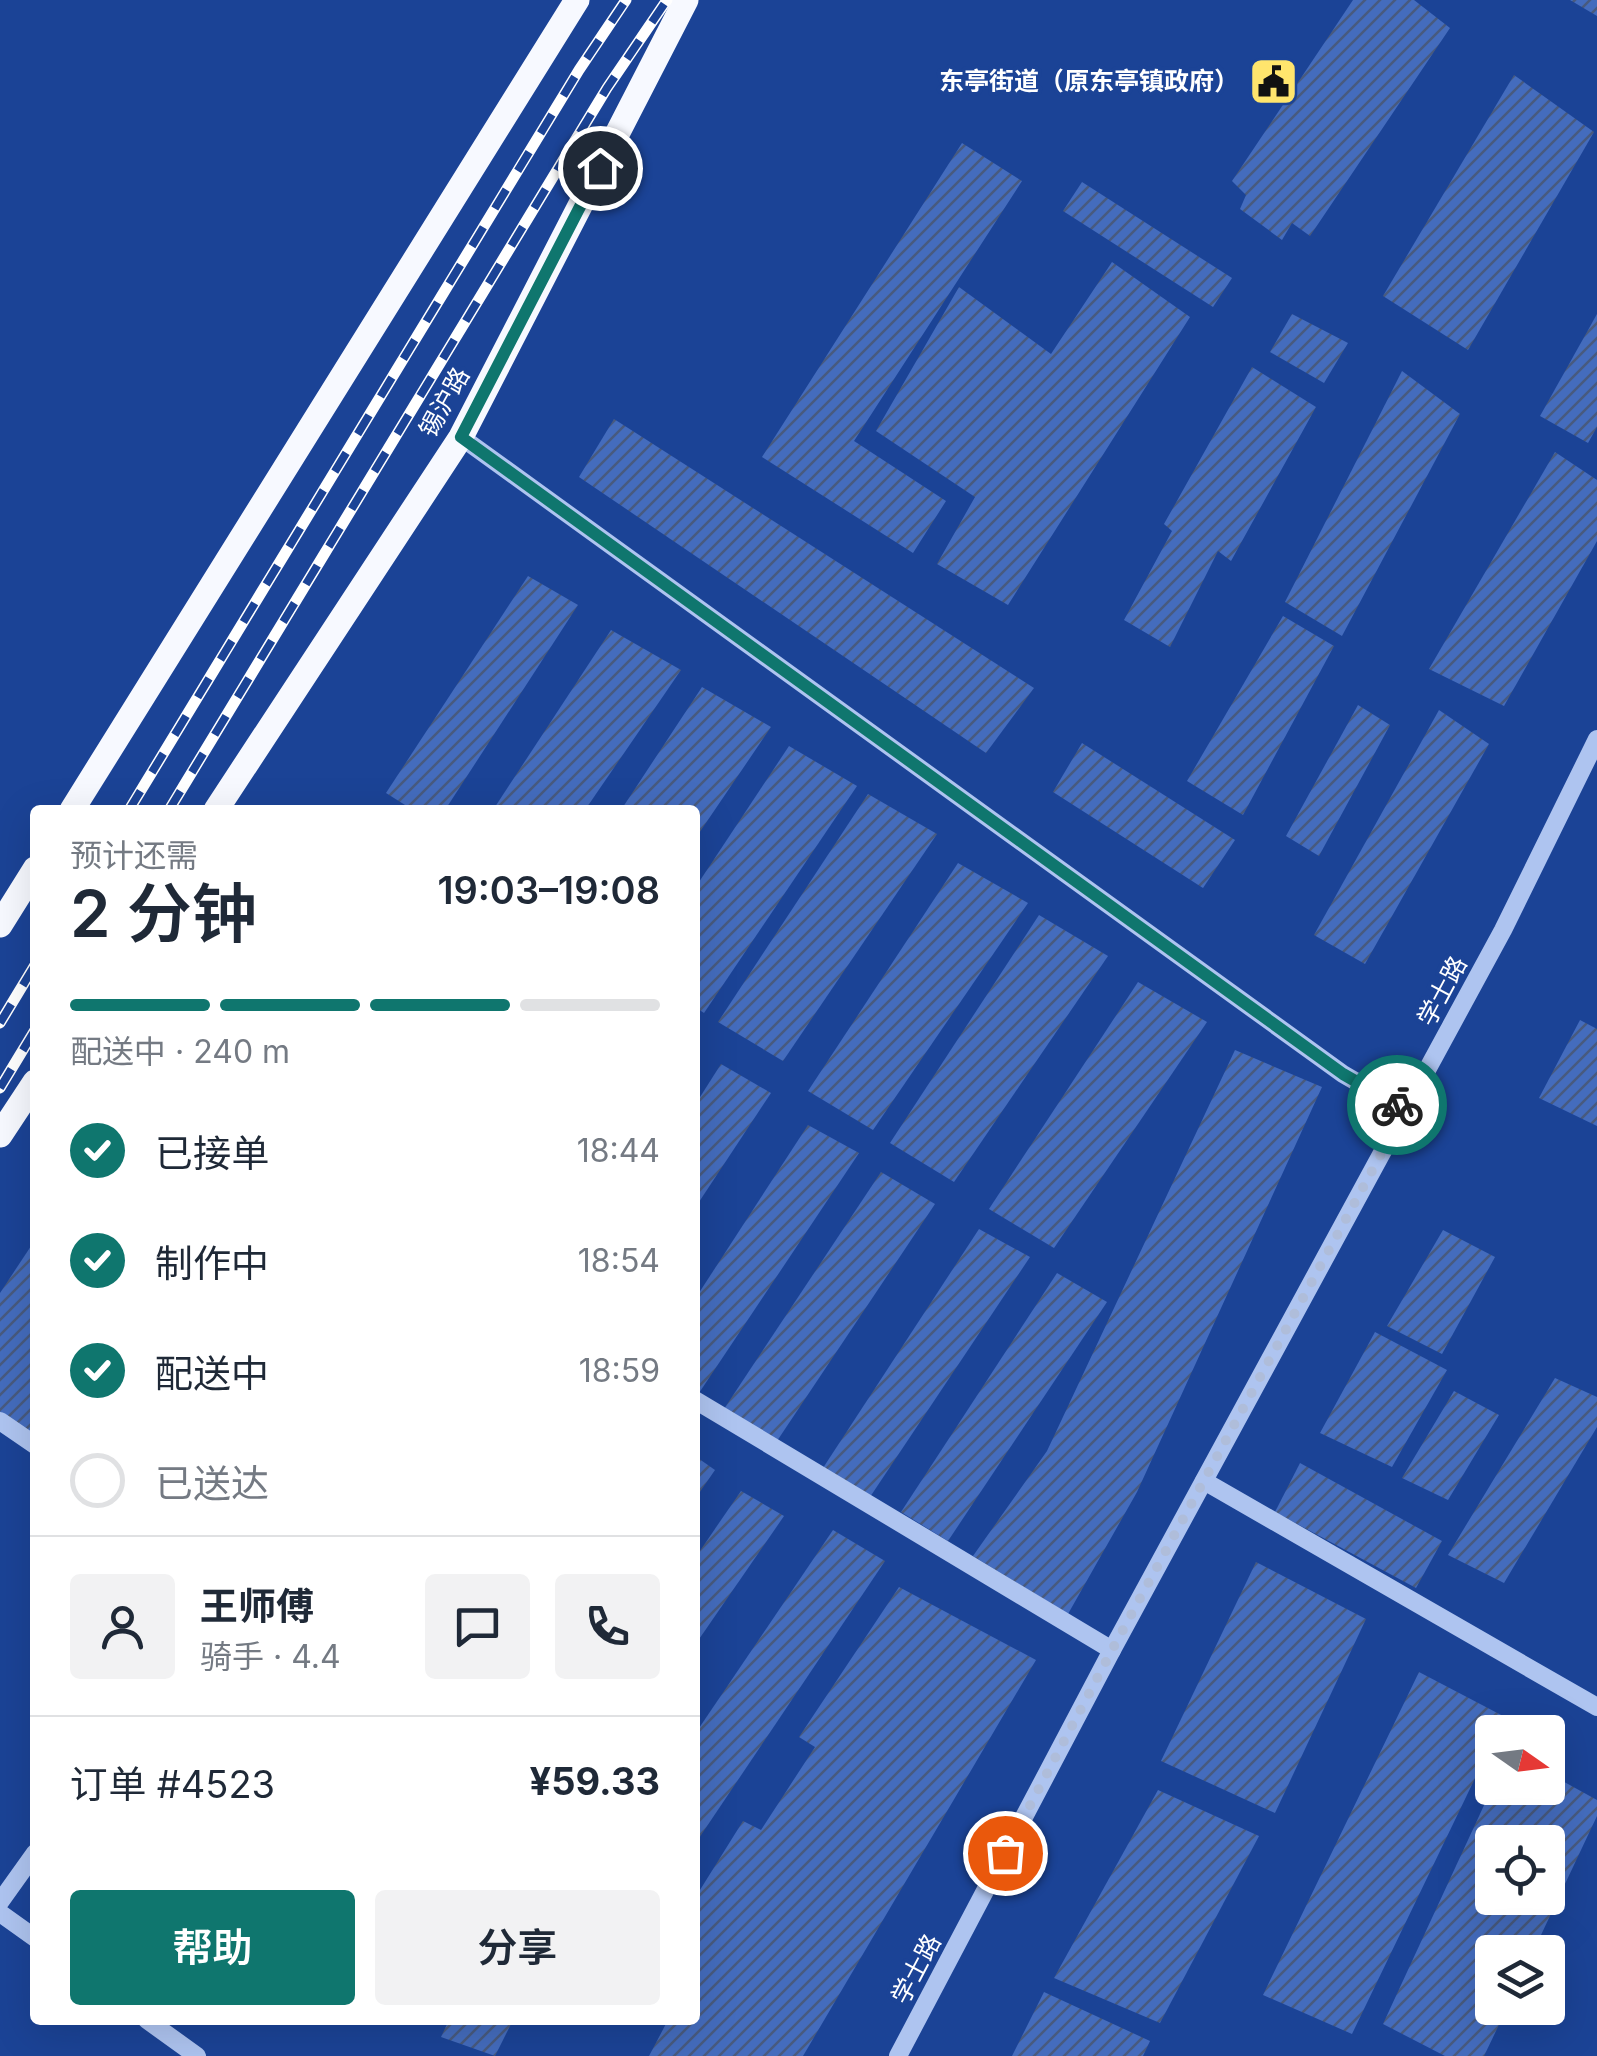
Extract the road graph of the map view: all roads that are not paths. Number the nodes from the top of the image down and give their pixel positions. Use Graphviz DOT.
graph roads {
  1 [pos="577,0"];
  2 [pos="686,0"];
  3 [pos="461,437"];
  4 [pos="1597,739"];
  5 [pos="75,805"];
  6 [pos="219,805"];
  7 [pos="30,878"];
  8 [pos="0,925"];
  9 [pos="30,1090"];
  10 [pos="1405,1110"];
  11 [pos="0,1135"];
  12 [pos="700,1403"];
  13 [pos="0,1421"];
  14 [pos="30,1442"];
  15 [pos="1204,1481"];
  16 [pos="1112,1650"];
  17 [pos="1597,1707"];
  18 [pos="30,1860"];
  19 [pos="0,1902"];
  20 [pos="0,1913"];
  21 [pos="30,1934"];
  22 [pos="154,2025"];
  23 [pos="196,2056"];
  24 [pos="898,2056"];
  1 -- 5 [label="main road"];
  2 -- 3 [label="main road, 锡沪路"];
  3 -- 6 [label="main road, 锡沪路"];
  3 -- 10 [label="street"];
  4 -- 10 [label="street, 学士路"];
  7 -- 8 [label="main road"];
  9 -- 11 [label="main road"];
  10 -- 15 [label="street, 学士路"];
  12 -- 16 [label="street"];
  13 -- 14 [label="street"];
  15 -- 16 [label="street, 学士路"];
  15 -- 17 [label="street"];
  16 -- 24 [label="street, 学士路"];
  18 -- 19 [label="street"];
  20 -- 21 [label="street"];
  22 -- 23 [label="street"];
}
